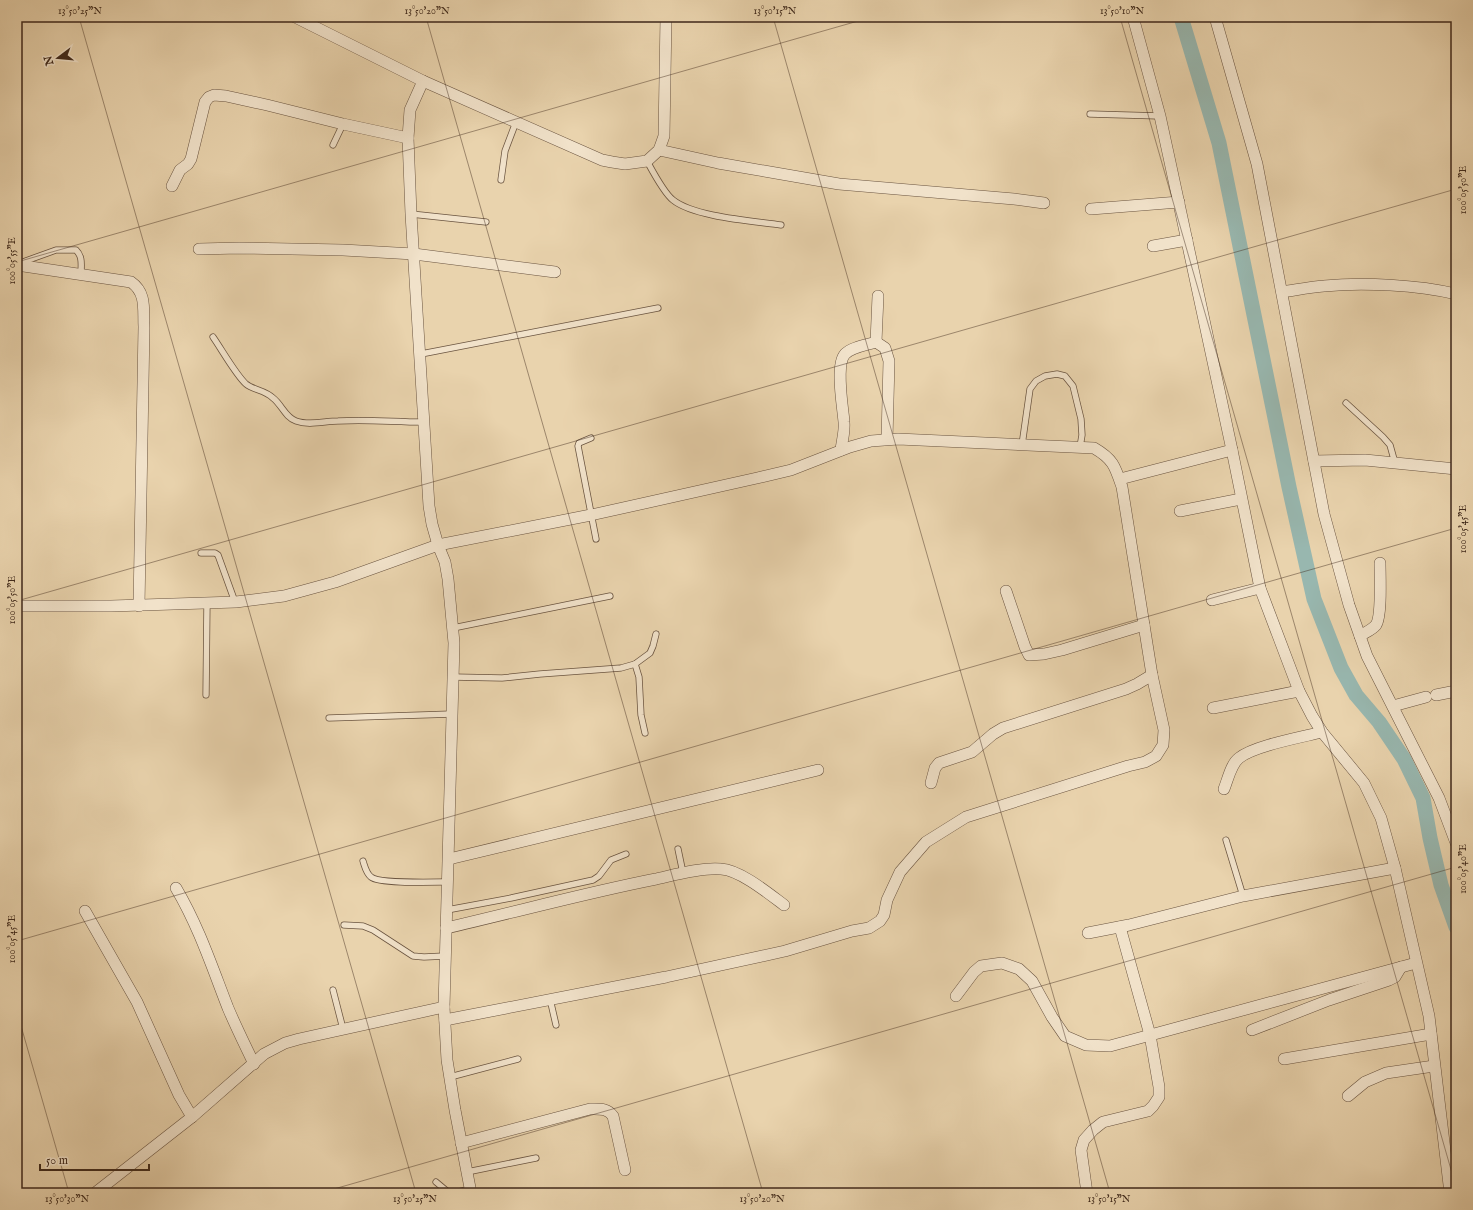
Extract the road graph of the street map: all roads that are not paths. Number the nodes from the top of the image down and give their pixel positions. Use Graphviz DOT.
graph roads {
  1 [pos="295,17"];
  2 [pos="666,17"];
  3 [pos="1133,17"];
  4 [pos="1215,17"];
  5 [pos="423,80"];
  6 [pos="1090,114"];
  7 [pos="1160,116"];
  8 [pos="516,122"];
  9 [pos="342,124"];
  10 [pos="408,138"];
  11 [pos="332,145"];
  12 [pos="659,150"];
  13 [pos="647,161"];
  14 [pos="501,180"];
  15 [pos="172,186"];
  16 [pos="1179,202"];
  17 [pos="1044,203"];
  18 [pos="1091,209"];
  19 [pos="411,214"];
  20 [pos="486,222"];
  21 [pos="781,225"];
  22 [pos="1187,240"];
  23 [pos="1153,246"];
  24 [pos="199,249"];
  25 [pos="414,254"];
  26 [pos="17,265"];
  27 [pos="555,272"];
  28 [pos="81,274"];
  29 [pos="1282,292"];
  30 [pos="1456,294"];
  31 [pos="878,296"];
  32 [pos="658,308"];
  33 [pos="213,337"];
  34 [pos="876,342"];
  35 [pos="421,354"];
  36 [pos="1346,403"];
  37 [pos="423,422"];
  38 [pos="591,438"];
  39 [pos="887,439"];
  40 [pos="1022,445"];
  41 [pos="1080,447"];
  42 [pos="841,450"];
  43 [pos="1232,450"];
  44 [pos="1314,461"];
  45 [pos="1395,463"];
  46 [pos="1456,469"];
  47 [pos="1120,479"];
  48 [pos="1241,499"];
  49 [pos="1180,511"];
  50 [pos="591,515"];
  51 [pos="596,539"];
  52 [pos="438,545"];
  53 [pos="201,553"];
  54 [pos="1380,563"];
  55 [pos="1260,588"];
  56 [pos="1006,591"];
  57 [pos="610,596"];
  58 [pos="1212,600"];
  59 [pos="236,602"];
  60 [pos="207,603"];
  61 [pos="17,606"];
  62 [pos="139,606"];
  63 [pos="1144,624"];
  64 [pos="452,628"];
  65 [pos="656,634"];
  66 [pos="1360,636"];
  67 [pos="635,664"];
  68 [pos="1152,675"];
  69 [pos="453,677"];
  70 [pos="1299,691"];
  71 [pos="1456,691"];
  72 [pos="206,695"];
  73 [pos="1393,706"];
  74 [pos="1213,708"];
  75 [pos="452,714"];
  76 [pos="330,718"];
  77 [pos="1322,732"];
  78 [pos="645,733"];
  79 [pos="818,770"];
  80 [pos="931,782"];
  81 [pos="1224,789"];
  82 [pos="1226,840"];
  83 [pos="1456,843"];
  84 [pos="678,849"];
  85 [pos="626,854"];
  86 [pos="449,859"];
  87 [pos="363,861"];
  88 [pos="1395,868"];
  89 [pos="683,874"];
  90 [pos="448,882"];
  91 [pos="176,888"];
  92 [pos="1243,896"];
  93 [pos="784,904"];
  94 [pos="447,910"];
  95 [pos="85,911"];
  96 [pos="344,925"];
  97 [pos="1120,927"];
  98 [pos="446,928"];
  99 [pos="1088,933"];
  100 [pos="445,956"];
  101 [pos="1416,963"];
  102 [pos="1402,967"];
  103 [pos="333,990"];
  104 [pos="956,996"];
  105 [pos="550,999"];
  106 [pos="444,1007"];
  107 [pos="445,1020"];
  108 [pos="556,1026"];
  109 [pos="343,1029"];
  110 [pos="1252,1030"];
  111 [pos="1431,1034"];
  112 [pos="1150,1035"];
  113 [pos="518,1059"];
  114 [pos="1284,1059"];
  115 [pos="254,1064"];
  116 [pos="1434,1066"];
  117 [pos="450,1077"];
  118 [pos="1348,1096"];
  119 [pos="192,1117"];
  120 [pos="462,1143"];
  121 [pos="536,1158"];
  122 [pos="626,1170"];
  123 [pos="467,1172"];
  124 [pos="436,1182"];
  125 [pos="470,1191"];
  126 [pos="95,1193"];
  127 [pos="1087,1193"];
  128 [pos="1450,1193"];
  1 -- 5 [label="street"];
  2 -- 12 [label="street"];
  3 -- 7 [label="street"];
  4 -- 29 [label="street"];
  5 -- 8 [label="street"];
  5 -- 10 [label="street"];
  6 -- 7 [label="lane"];
  7 -- 16 [label="street"];
  8 -- 13 [label="street"];
  8 -- 14 [label="lane"];
  9 -- 10 [label="street"];
  9 -- 11 [label="lane"];
  9 -- 15 [label="street"];
  10 -- 19 [label="street"];
  12 -- 13 [label="street"];
  12 -- 17 [label="street"];
  13 -- 21 [label="lane"];
  16 -- 18 [label="street"];
  16 -- 22 [label="street"];
  19 -- 20 [label="lane"];
  19 -- 25 [label="street"];
  22 -- 23 [label="street"];
  22 -- 43 [label="street"];
  24 -- 25 [label="street"];
  25 -- 27 [label="street"];
  25 -- 35 [label="street"];
  26 -- 28 [label="street"];
  26 -- 28 [label="lane"];
  28 -- 62 [label="street"];
  29 -- 30 [label="street"];
  29 -- 44 [label="street"];
  31 -- 34 [label="street"];
  32 -- 35 [label="lane"];
  33 -- 37 [label="lane"];
  34 -- 39 [label="street"];
  34 -- 42 [label="street"];
  35 -- 37 [label="street"];
  36 -- 45 [label="lane"];
  37 -- 52 [label="street"];
  38 -- 50 [label="lane"];
  39 -- 40 [label="street"];
  39 -- 42 [label="street"];
  40 -- 41 [label="street"];
  40 -- 41 [label="lane"];
  41 -- 47 [label="street"];
  42 -- 50 [label="street"];
  43 -- 47 [label="street"];
  43 -- 48 [label="street"];
  44 -- 45 [label="street"];
  44 -- 66 [label="street"];
  45 -- 46 [label="street"];
  47 -- 63 [label="street"];
  48 -- 49 [label="street"];
  48 -- 55 [label="street"];
  50 -- 51 [label="lane"];
  50 -- 52 [label="street"];
  52 -- 59 [label="street"];
  52 -- 64 [label="street"];
  53 -- 59 [label="lane"];
  54 -- 66 [label="street"];
  55 -- 58 [label="street"];
  55 -- 70 [label="street"];
  56 -- 63 [label="street"];
  57 -- 64 [label="lane"];
  59 -- 60 [label="street"];
  60 -- 62 [label="street"];
  60 -- 72 [label="lane"];
  61 -- 62 [label="street"];
  63 -- 68 [label="street"];
  64 -- 69 [label="street"];
  65 -- 67 [label="lane"];
  66 -- 73 [label="street"];
  67 -- 69 [label="lane"];
  67 -- 78 [label="lane"];
  68 -- 80 [label="street"];
  68 -- 105 [label="street"];
  69 -- 75 [label="street"];
  70 -- 74 [label="street"];
  70 -- 77 [label="street"];
  71 -- 73 [label="street"];
  73 -- 83 [label="street"];
  75 -- 76 [label="lane"];
  75 -- 86 [label="street"];
  77 -- 81 [label="street"];
  77 -- 88 [label="street"];
  79 -- 86 [label="street"];
  82 -- 92 [label="lane"];
  84 -- 89 [label="lane"];
  85 -- 94 [label="lane"];
  86 -- 90 [label="street"];
  87 -- 90 [label="lane"];
  88 -- 92 [label="street"];
  88 -- 101 [label="street"];
  89 -- 93 [label="street"];
  89 -- 98 [label="street"];
  90 -- 94 [label="street"];
  91 -- 115 [label="street"];
  92 -- 97 [label="street"];
  94 -- 98 [label="street"];
  95 -- 119 [label="street"];
  96 -- 100 [label="lane"];
  97 -- 99 [label="street"];
  97 -- 112 [label="street"];
  98 -- 100 [label="street"];
  100 -- 106 [label="street"];
  101 -- 102 [label="street"];
  101 -- 111 [label="street"];
  102 -- 110 [label="street"];
  102 -- 112 [label="street"];
  103 -- 109 [label="lane"];
  104 -- 112 [label="street"];
  105 -- 107 [label="street"];
  105 -- 108 [label="lane"];
  106 -- 107 [label="street"];
  106 -- 109 [label="street"];
  107 -- 117 [label="street"];
  109 -- 115 [label="street"];
  111 -- 114 [label="street"];
  111 -- 116 [label="street"];
  112 -- 127 [label="street"];
  113 -- 117 [label="lane"];
  115 -- 119 [label="street"];
  116 -- 118 [label="street"];
  116 -- 128 [label="street"];
  117 -- 120 [label="street"];
  119 -- 126 [label="street"];
  120 -- 122 [label="street"];
  120 -- 123 [label="street"];
  121 -- 123 [label="lane"];
  123 -- 125 [label="street"];
  124 -- 125 [label="lane"];
}
